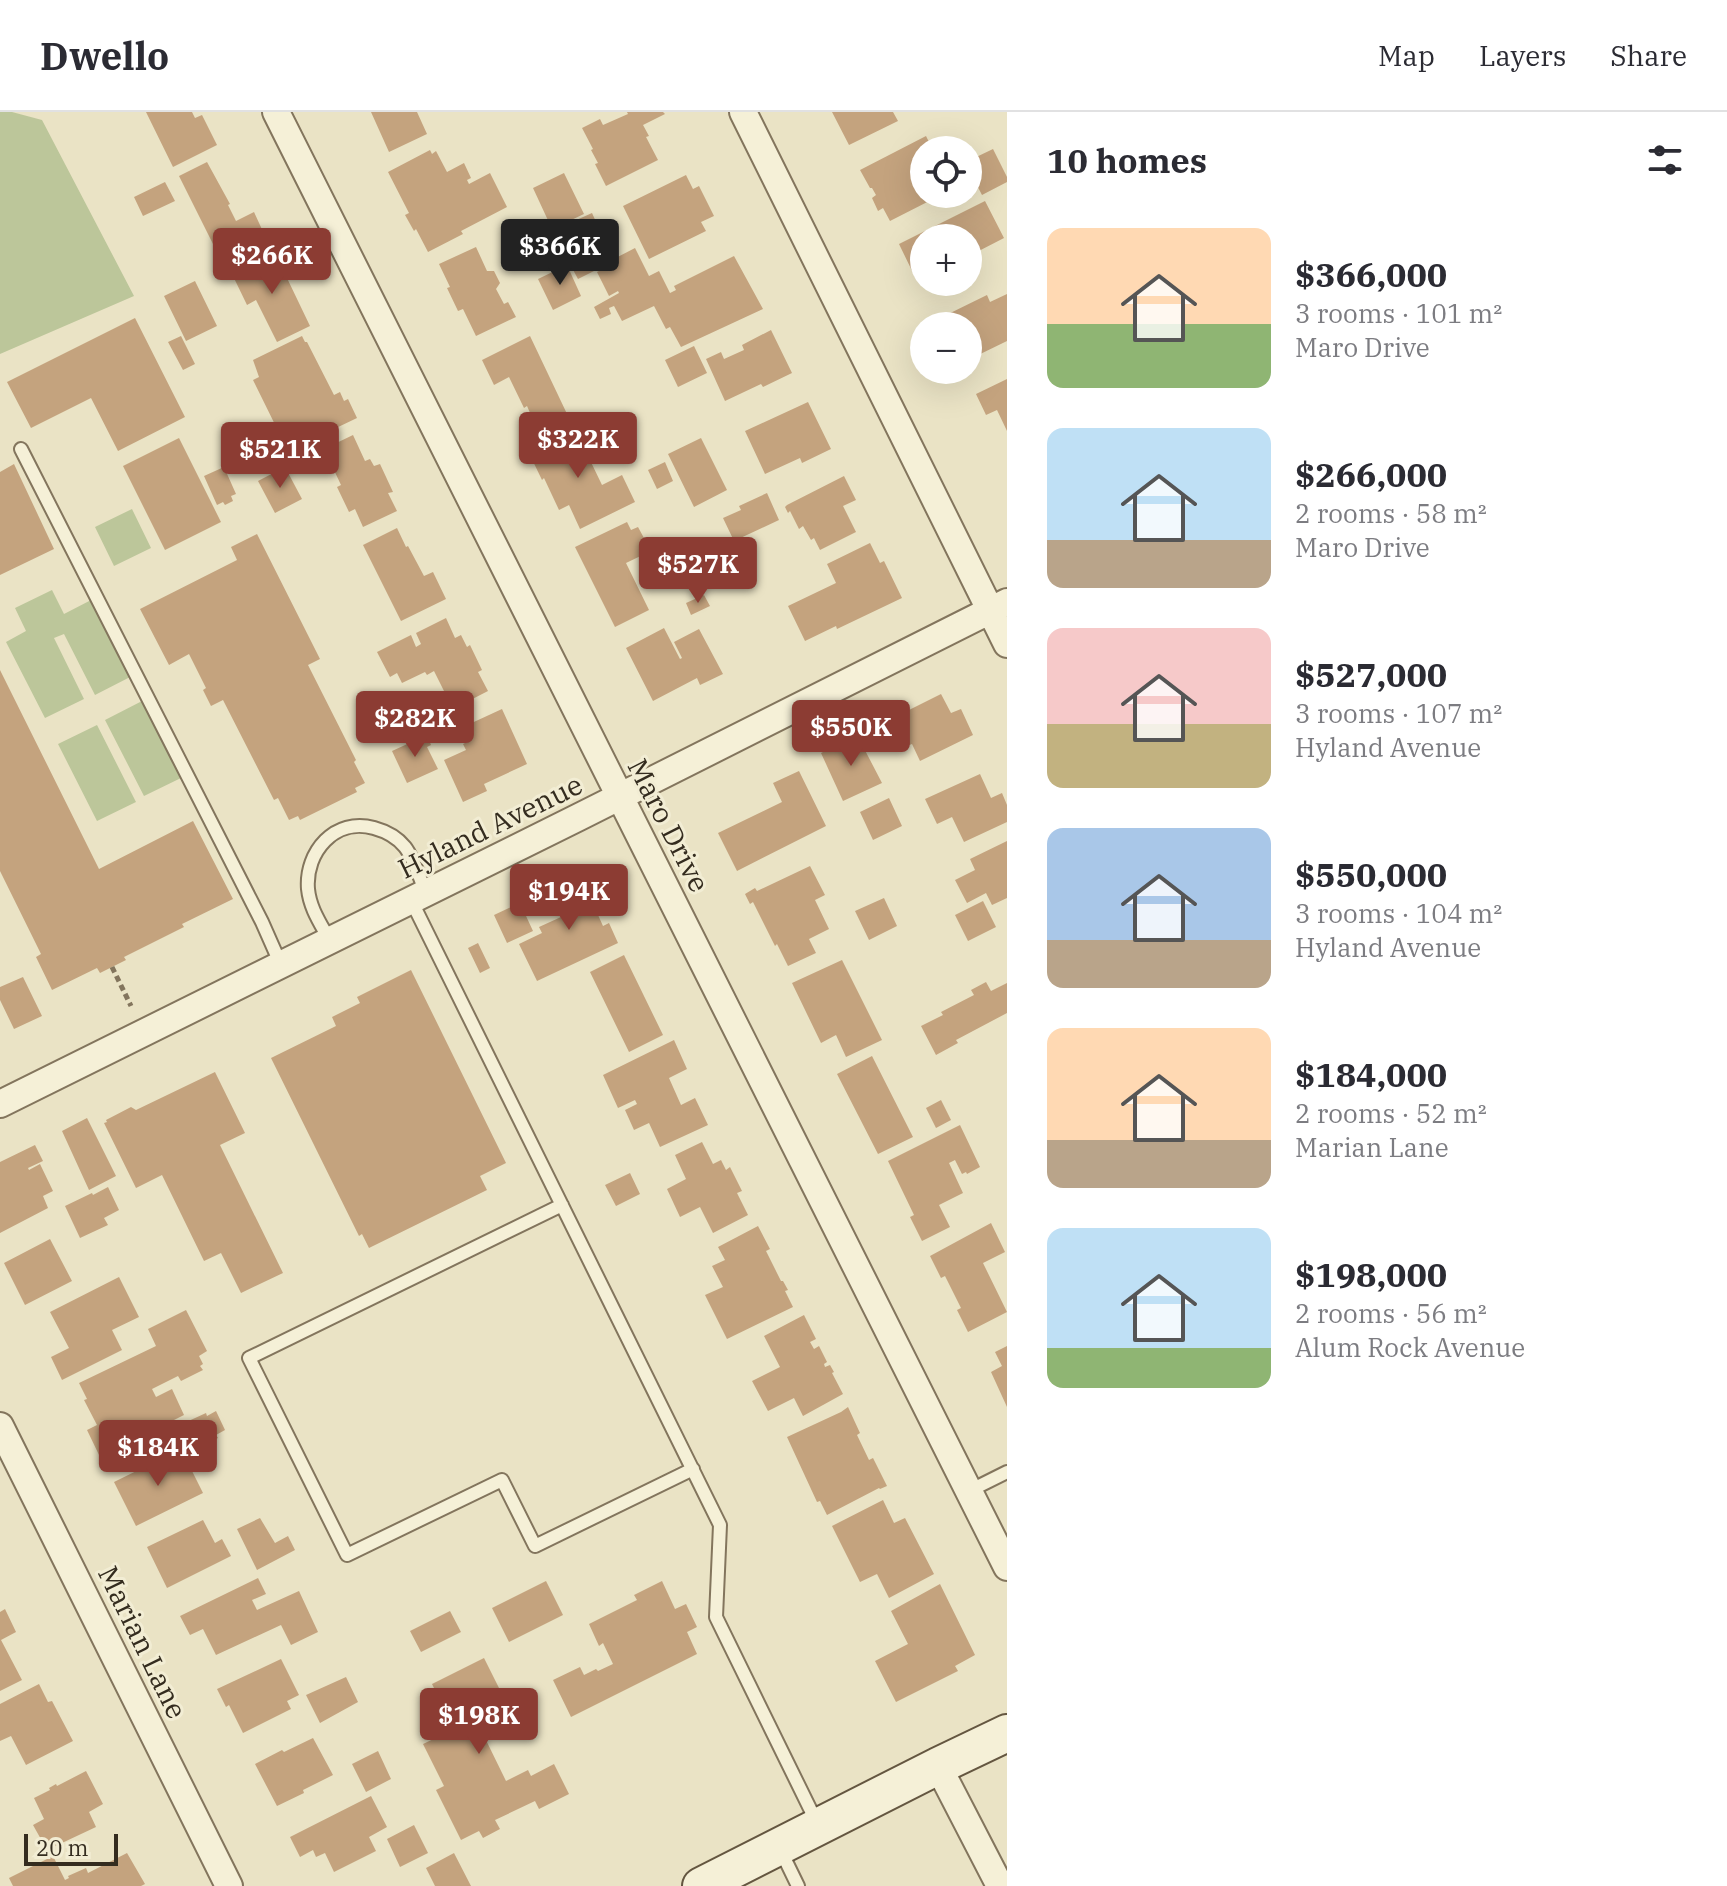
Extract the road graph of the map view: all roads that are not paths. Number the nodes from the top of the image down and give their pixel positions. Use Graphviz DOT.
graph roads {
  1 [pos="276,112"];
  2 [pos="743,112"];
  3 [pos="21,449"];
  4 [pos="998,606"];
  5 [pos="1007,644"];
  6 [pos="619,797"];
  7 [pos="419,897"];
  8 [pos="330,941"];
  9 [pos="281,965"];
  10 [pos="0,1104"];
  11 [pos="562,1205"];
  12 [pos="0,1426"];
  13 [pos="693,1469"];
  14 [pos="1007,1472"];
  15 [pos="969,1491"];
  16 [pos="1007,1567"];
  17 [pos="1007,1733"];
  18 [pos="938,1766"];
  19 [pos="819,1828"];
  20 [pos="779,1847"];
  21 [pos="229,1886"];
  22 [pos="701,1886"];
  23 [pos="798,1886"];
  24 [pos="1000,1886"];
  1 -- 6 [label="street, Maro Drive"];
  2 -- 4 [label="street"];
  3 -- 9 [label="lane"];
  4 -- 5 [label="street"];
  4 -- 6 [label="street, Hyland Avenue"];
  6 -- 7 [label="street, Hyland Avenue"];
  6 -- 15 [label="street, Maro Drive"];
  7 -- 8 [label="street, Hyland Avenue"];
  7 -- 8 [label="lane"];
  7 -- 11 [label="lane"];
  8 -- 9 [label="street, Hyland Avenue"];
  9 -- 10 [label="street, Hyland Avenue"];
  11 -- 13 [label="lane"];
  11 -- 13 [label="lane"];
  12 -- 21 [label="street, Marian Lane"];
  13 -- 19 [label="lane"];
  14 -- 15 [label="lane"];
  15 -- 16 [label="street, Maro Drive"];
  17 -- 18 [label="main road"];
  18 -- 19 [label="main road"];
  18 -- 24 [label="street"];
  19 -- 20 [label="main road"];
  20 -- 22 [label="main road"];
  20 -- 23 [label="lane"];
}
